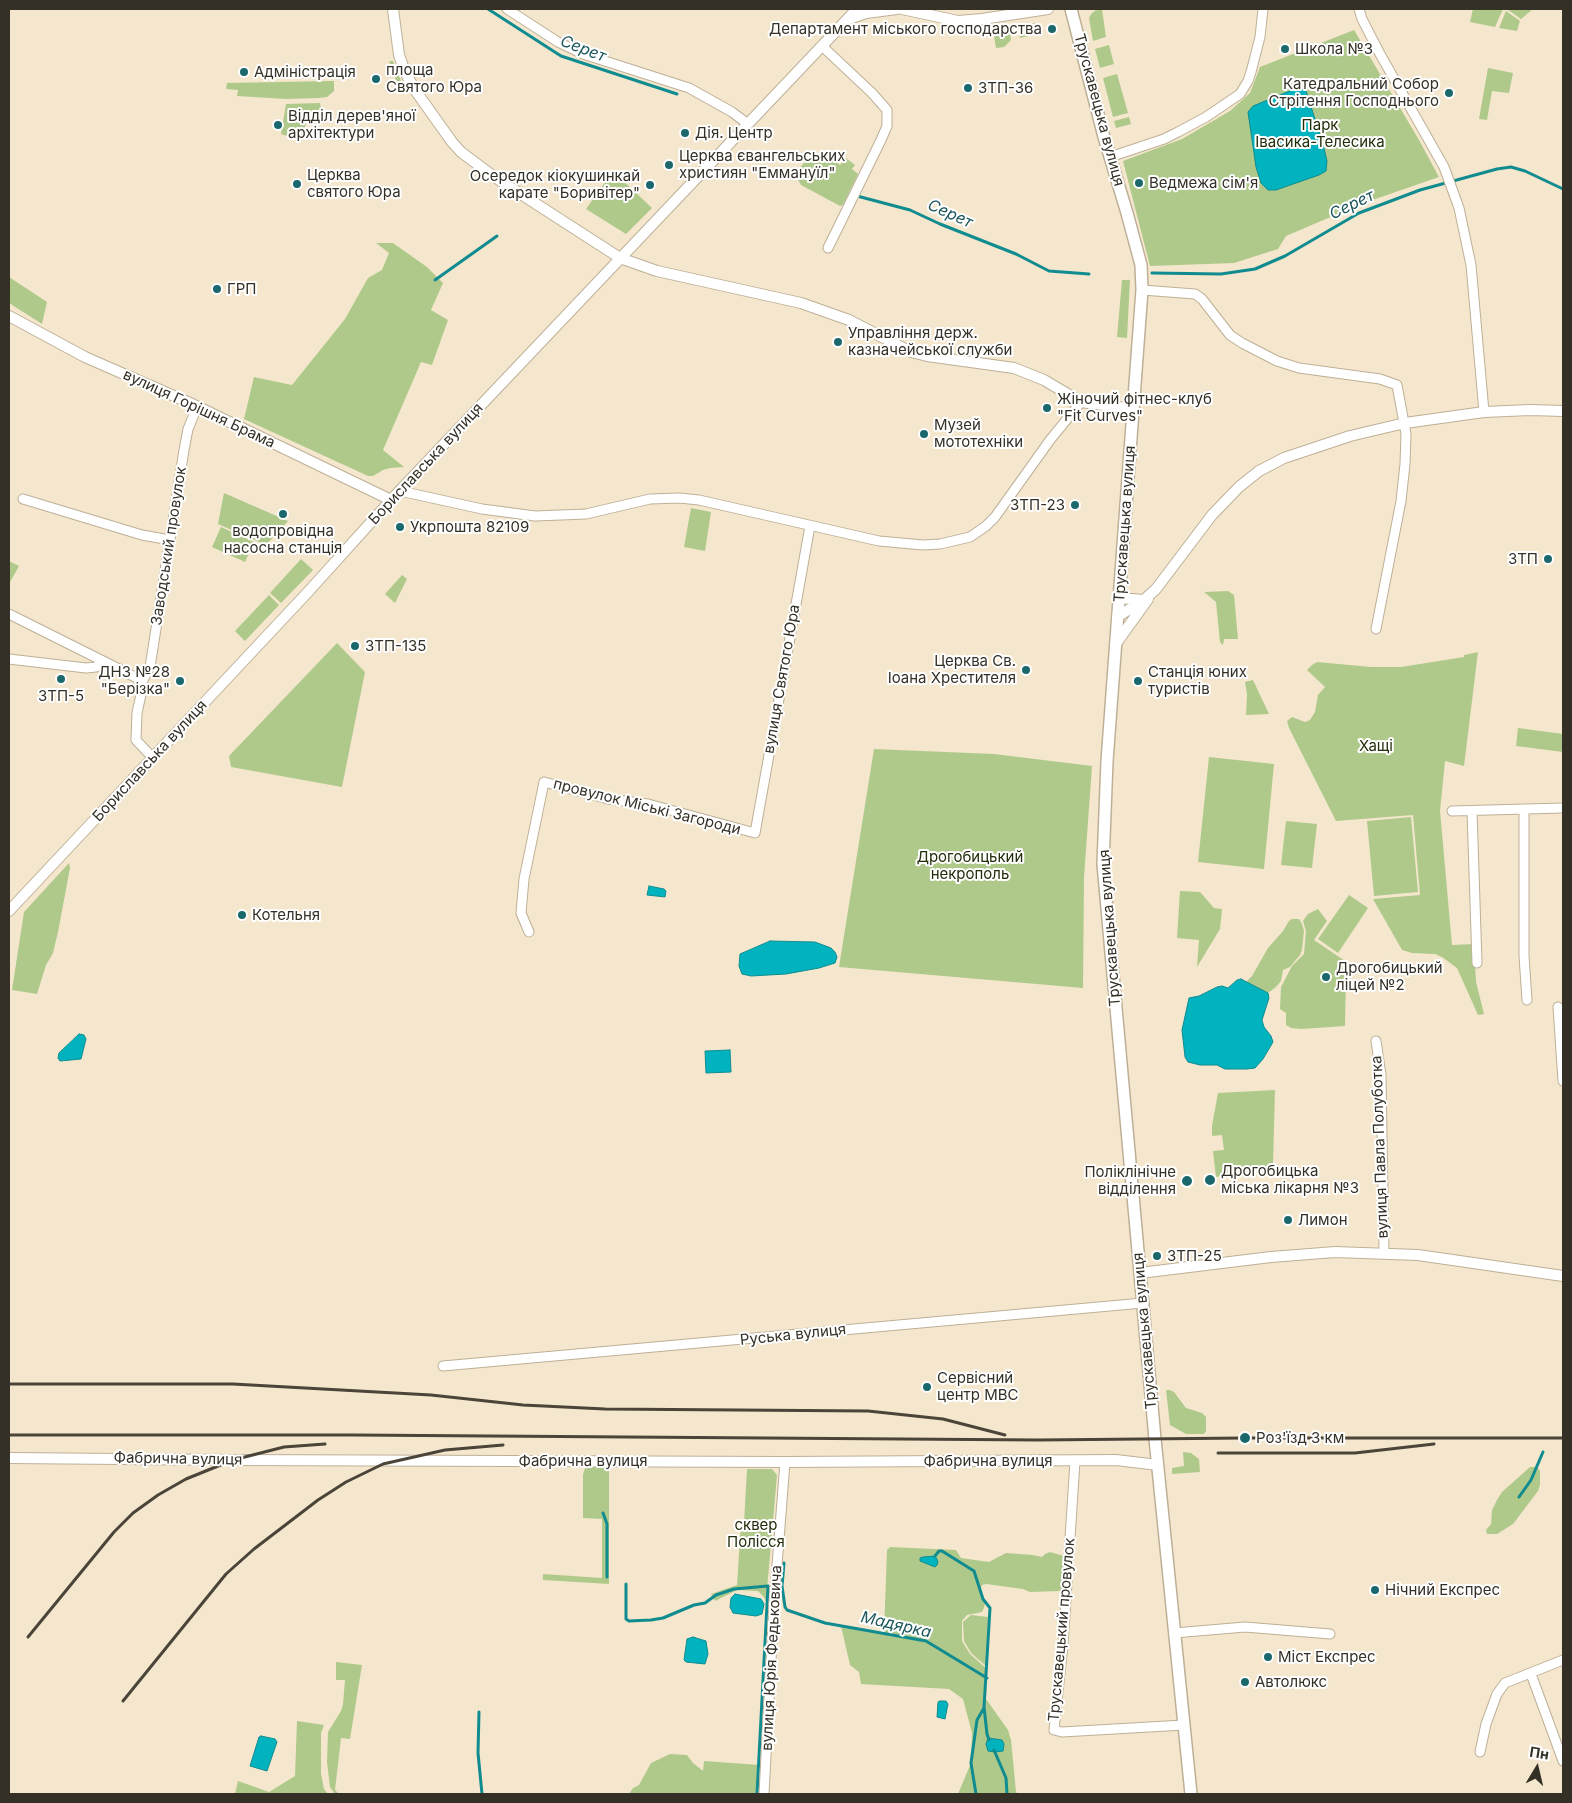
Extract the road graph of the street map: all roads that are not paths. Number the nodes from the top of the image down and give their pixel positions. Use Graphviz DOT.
graph roads {
  1 [pos="393,9"];
  2 [pos="507,9"];
  3 [pos="857,9"];
  4 [pos="900,9"];
  5 [pos="931,9"];
  6 [pos="1048,9"];
  7 [pos="1071,9"];
  8 [pos="1262,9"];
  9 [pos="1359,9"];
  10 [pos="942,18"];
  11 [pos="845,21"];
  12 [pos="822,46"];
  13 [pos="748,124"];
  14 [pos="1110,157"];
  15 [pos="828,248"];
  16 [pos="620,258"];
  17 [pos="1142,290"];
  18 [pos="9,316"];
  19 [pos="1081,402"];
  20 [pos="197,407"];
  21 [pos="1133,409"];
  22 [pos="1563,411"];
  23 [pos="1484,412"];
  24 [pos="1404,423"];
  25 [pos="400,491"];
  26 [pos="23,499"];
  27 [pos="391,500"];
  28 [pos="810,526"];
  29 [pos="170,540"];
  30 [pos="1153,592"];
  31 [pos="1119,598"];
  32 [pos="1144,600"];
  33 [pos="9,614"];
  34 [pos="1117,617"];
  35 [pos="1376,629"];
  36 [pos="1116,645"];
  37 [pos="9,659"];
  38 [pos="103,662"];
  39 [pos="141,684"];
  40 [pos="153,758"];
  41 [pos="1563,808"];
  42 [pos="1524,809"];
  43 [pos="1452,811"];
  44 [pos="1472,811"];
  45 [pos="755,833"];
  46 [pos="9,911"];
  47 [pos="529,932"];
  48 [pos="1477,963"];
  49 [pos="1527,1000"];
  50 [pos="1558,1007"];
  51 [pos="1376,1041"];
  52 [pos="1563,1081"];
  53 [pos="1384,1253"];
  54 [pos="1140,1273"];
  55 [pos="1563,1276"];
  56 [pos="1143,1303"];
  57 [pos="443,1366"];
  58 [pos="9,1458"];
  59 [pos="1074,1461"];
  60 [pos="785,1462"];
  61 [pos="1158,1464"];
  62 [pos="1174,1633"];
  63 [pos="1330,1634"];
  64 [pos="1563,1660"];
  65 [pos="1532,1674"];
  66 [pos="1184,1726"];
  67 [pos="1480,1752"];
  68 [pos="1563,1761"];
  69 [pos="764,1794"];
  70 [pos="1191,1794"];
  1 -- 16 [label="street"];
  2 -- 13 [label="street"];
  3 -- 11 [label="street, Бориславська вулиця"];
  4 -- 10 [label="street"];
  4 -- 11 [label="street, Бориславська вулиця"];
  5 -- 10 [label="street"];
  6 -- 10 [label="street"];
  7 -- 14 [label="main road, Трускавецька вулиця"];
  8 -- 14 [label="street"];
  9 -- 23 [label="street"];
  11 -- 12 [label="street, Бориславська вулиця"];
  12 -- 13 [label="street, Бориславська вулиця"];
  12 -- 15 [label="street"];
  13 -- 16 [label="street, Бориславська вулиця"];
  14 -- 17 [label="main road, Трускавецька вулиця"];
  16 -- 19 [label="street"];
  16 -- 25 [label="street, Бориславська вулиця"];
  17 -- 21 [label="main road, Трускавецька вулиця"];
  17 -- 24 [label="street"];
  18 -- 20 [label="street, вулиця Горішня Брама"];
  19 -- 21 [label="street"];
  19 -- 28 [label="street"];
  20 -- 27 [label="street, вулиця Горішня Брама"];
  20 -- 29 [label="street, Заводський провулок"];
  21 -- 31 [label="main road, Трускавецька вулиця"];
  22 -- 23 [label="street"];
  23 -- 24 [label="street"];
  24 -- 30 [label="street"];
  24 -- 35 [label="street"];
  25 -- 27 [label="street, Бориславська вулиця"];
  25 -- 28 [label="street"];
  26 -- 29 [label="street"];
  27 -- 40 [label="street, Бориславська вулиця"];
  28 -- 45 [label="street, вулиця Святого Юра"];
  29 -- 39 [label="street, Заводський провулок"];
  30 -- 32 [label="street"];
  30 -- 36 [label="street"];
  31 -- 32 [label="street"];
  31 -- 34 [label="main road, Трускавецька вулиця"];
  32 -- 34 [label="street"];
  33 -- 38 [label="street"];
  34 -- 36 [label="main road, Трускавецька вулиця"];
  36 -- 54 [label="main road, Трускавецька вулиця"];
  37 -- 38 [label="street"];
  38 -- 39 [label="street"];
  39 -- 40 [label="street, Заводський провулок"];
  40 -- 46 [label="street, Бориславська вулиця"];
  41 -- 42 [label="street"];
  42 -- 44 [label="street"];
  42 -- 49 [label="street"];
  43 -- 44 [label="street"];
  44 -- 48 [label="street"];
  45 -- 47 [label="street, провулок Міські Загороди"];
  50 -- 52 [label="street"];
  51 -- 53 [label="street, вулиця Павла Полуботка"];
  53 -- 54 [label="street"];
  53 -- 55 [label="street"];
  54 -- 56 [label="main road, Трускавецька вулиця"];
  56 -- 57 [label="street, Руська вулиця"];
  56 -- 61 [label="main road, Трускавецька вулиця"];
  58 -- 60 [label="street, Фабрична вулиця"];
  59 -- 60 [label="street, Фабрична вулиця"];
  59 -- 61 [label="street, Фабрична вулиця"];
  59 -- 66 [label="street, Трускавецький провулок"];
  60 -- 69 [label="street, вулиця Юрія Федьковича"];
  61 -- 62 [label="main road, Трускавецька вулиця"];
  62 -- 63 [label="street"];
  62 -- 66 [label="main road, Трускавецька вулиця"];
  64 -- 65 [label="street"];
  65 -- 67 [label="street"];
  65 -- 68 [label="street"];
  66 -- 70 [label="main road, Трускавецька вулиця"];
}
